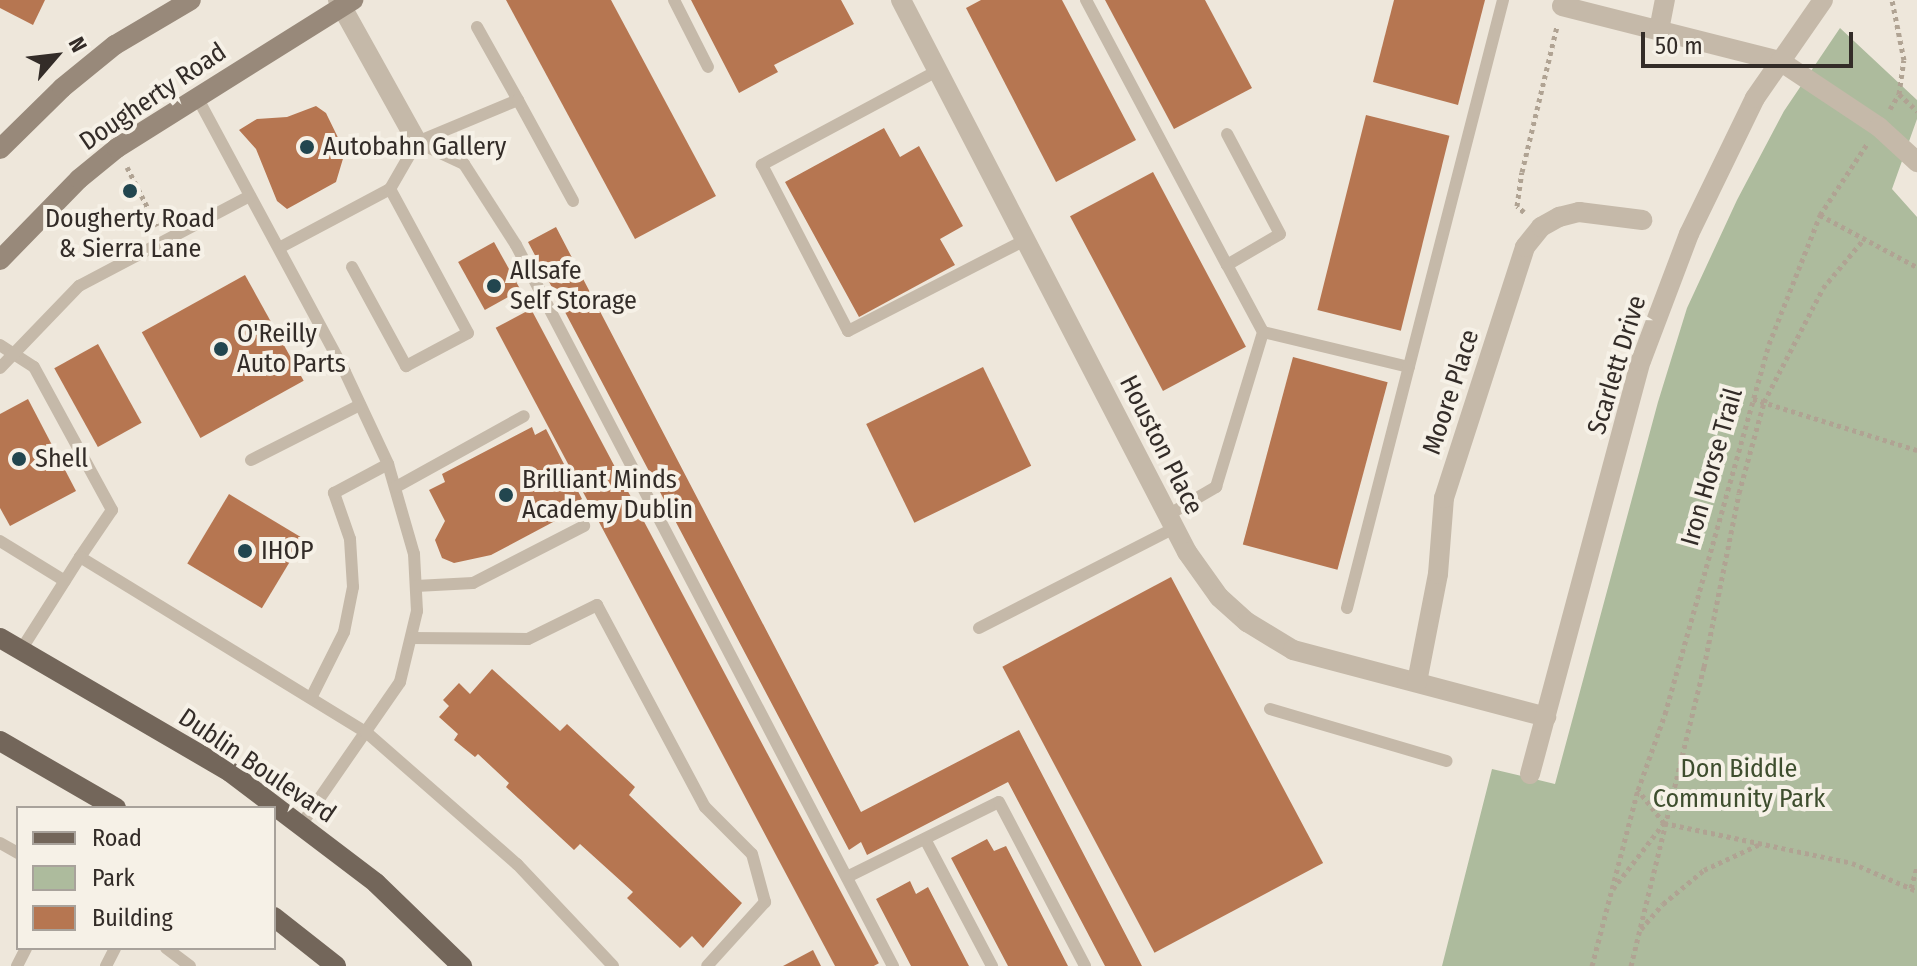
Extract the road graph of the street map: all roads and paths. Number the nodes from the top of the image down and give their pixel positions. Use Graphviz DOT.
graph roads {
  1 [pos="191,0"];
  2 [pos="674,0"];
  3 [pos="901,0"];
  4 [pos="1086,0"];
  5 [pos="1503,0"];
  6 [pos="1665,0"];
  7 [pos="1823,0"];
  8 [pos="1892,0"];
  9 [pos="344,2"];
  10 [pos="1562,6"];
  11 [pos="477,27"];
  12 [pos="1659,30"];
  13 [pos="1780,61"];
  14 [pos="708,67"];
  15 [pos="937,71"];
  16 [pos="1899,94"];
  17 [pos="197,97"];
  18 [pos="518,100"];
  19 [pos="1917,111"];
  20 [pos="1879,127"];
  21 [pos="1227,134"];
  22 [pos="417,142"];
  23 [pos="117,148"];
  24 [pos="0,149"];
  25 [pos="1917,162"];
  26 [pos="390,189"];
  27 [pos="250,196"];
  28 [pos="573,201"];
  29 [pos="1820,215"];
  30 [pos="1642,220"];
  31 [pos="1539,231"];
  32 [pos="1864,239"];
  33 [pos="1025,240"];
  34 [pos="165,241"];
  35 [pos="279,248"];
  36 [pos="0,260"];
  37 [pos="1227,265"];
  38 [pos="352,267"];
  39 [pos="1917,267"];
  40 [pos="1263,332"];
  41 [pos="0,345"];
  42 [pos="12,353"];
  43 [pos="1409,367"];
  44 [pos="0,368"];
  45 [pos="1753,399"];
  46 [pos="1764,402"];
  47 [pos="360,405"];
  48 [pos="524,416"];
  49 [pos="1917,450"];
  50 [pos="251,460"];
  51 [pos="388,464"];
  52 [pos="396,487"];
  53 [pos="1171,522"];
  54 [pos="584,526"];
  55 [pos="0,541"];
  56 [pos="80,557"];
  57 [pos="65,581"];
  58 [pos="416,586"];
  59 [pos="1347,608"];
  60 [pos="979,628"];
  61 [pos="0,638"];
  62 [pos="411,638"];
  63 [pos="21,650"];
  64 [pos="1417,682"];
  65 [pos="311,698"];
  66 [pos="1270,709"];
  67 [pos="1546,717"];
  68 [pos="366,732"];
  69 [pos="0,741"];
  70 [pos="1447,761"];
  71 [pos="1530,774"];
  72 [pos="1638,790"];
  73 [pos="113,806"];
  74 [pos="276,806"];
  75 [pos="276,806"];
  76 [pos="1664,823"];
  77 [pos="301,825"];
  78 [pos="925,839"];
  79 [pos="1759,844"];
  80 [pos="1917,867"];
  81 [pos="847,877"];
  82 [pos="1914,890"];
  83 [pos="1610,893"];
  84 [pos="276,919"];
  85 [pos="1640,930"];
  86 [pos="169,950"];
  87 [pos="190,966"];
  88 [pos="336,966"];
  89 [pos="462,966"];
  90 [pos="613,966"];
  91 [pos="707,966"];
  92 [pos="893,966"];
  93 [pos="992,966"];
  94 [pos="1085,966"];
  95 [pos="1592,966"];
  96 [pos="1631,966"];
  1 -- 24 [label="main road"];
  2 -- 14 [label="lane"];
  3 -- 15 [label="street, Houston Place"];
  4 -- 37 [label="lane"];
  5 -- 43 [label="lane"];
  6 -- 12 [label="street"];
  7 -- 13 [label="street, Scarlett Drive"];
  8 -- 16 [label="path, Iron Horse Trail"];
  9 -- 17 [label="main road, Dougherty Road"];
  9 -- 22 [label="street"];
  10 -- 12 [label="street"];
  10 -- 31 [label="path"];
  11 -- 18 [label="lane"];
  12 -- 13 [label="street"];
  13 -- 20 [label="street"];
  13 -- 67 [label="street, Scarlett Drive"];
  15 -- 33 [label="street, Houston Place"];
  15 -- 33 [label="lane"];
  16 -- 19 [label="path"];
  16 -- 20 [label="path, Iron Horse Trail"];
  17 -- 23 [label="main road, Dougherty Road"];
  17 -- 27 [label="lane"];
  18 -- 22 [label="lane"];
  18 -- 28 [label="lane"];
  20 -- 25 [label="street"];
  20 -- 29 [label="path, Iron Horse Trail"];
  21 -- 37 [label="lane"];
  22 -- 26 [label="lane"];
  22 -- 81 [label="lane"];
  23 -- 34 [label="path"];
  23 -- 36 [label="main road, Dougherty Road"];
  26 -- 35 [label="lane"];
  26 -- 38 [label="lane"];
  27 -- 34 [label="lane"];
  27 -- 35 [label="lane"];
  29 -- 32 [label="path"];
  29 -- 45 [label="path, Iron Horse Trail"];
  30 -- 31 [label="street"];
  31 -- 64 [label="street, Moore Place"];
  32 -- 39 [label="path"];
  32 -- 46 [label="path"];
  33 -- 53 [label="street, Houston Place"];
  34 -- 42 [label="lane"];
  35 -- 47 [label="lane"];
  37 -- 40 [label="lane"];
  40 -- 43 [label="lane"];
  40 -- 53 [label="lane"];
  41 -- 42 [label="lane"];
  42 -- 44 [label="lane"];
  42 -- 56 [label="lane"];
  43 -- 59 [label="lane"];
  45 -- 46 [label="path"];
  45 -- 72 [label="path, Iron Horse Trail"];
  46 -- 49 [label="path"];
  46 -- 76 [label="path"];
  47 -- 50 [label="lane"];
  47 -- 51 [label="lane"];
  48 -- 52 [label="lane"];
  51 -- 52 [label="lane"];
  51 -- 65 [label="lane"];
  52 -- 58 [label="lane"];
  53 -- 60 [label="lane"];
  53 -- 64 [label="street, Houston Place"];
  54 -- 58 [label="lane"];
  55 -- 57 [label="lane"];
  56 -- 57 [label="lane"];
  56 -- 65 [label="lane"];
  57 -- 63 [label="lane"];
  58 -- 62 [label="lane"];
  61 -- 63 [label="main road, Dublin Boulevard"];
  62 -- 68 [label="lane"];
  62 -- 91 [label="lane"];
  63 -- 75 [label="main road, Dublin Boulevard"];
  64 -- 67 [label="street, Houston Place"];
  65 -- 68 [label="lane"];
  66 -- 70 [label="lane"];
  67 -- 71 [label="street, Scarlett Drive"];
  68 -- 77 [label="lane"];
  68 -- 90 [label="lane"];
  69 -- 73 [label="main road"];
  72 -- 76 [label="path"];
  72 -- 83 [label="path, Iron Horse Trail"];
  74 -- 77 [label="main road, Dublin Boulevard"];
  76 -- 79 [label="path"];
  76 -- 83 [label="path"];
  76 -- 85 [label="path"];
  77 -- 89 [label="main road, Dublin Boulevard"];
  78 -- 81 [label="lane"];
  78 -- 93 [label="lane"];
  78 -- 94 [label="lane"];
  79 -- 82 [label="path"];
  79 -- 85 [label="path"];
  80 -- 82 [label="path"];
  81 -- 92 [label="lane"];
  83 -- 95 [label="path, Iron Horse Trail"];
  84 -- 88 [label="main road"];
  85 -- 96 [label="path"];
  86 -- 87 [label="lane"];
}
